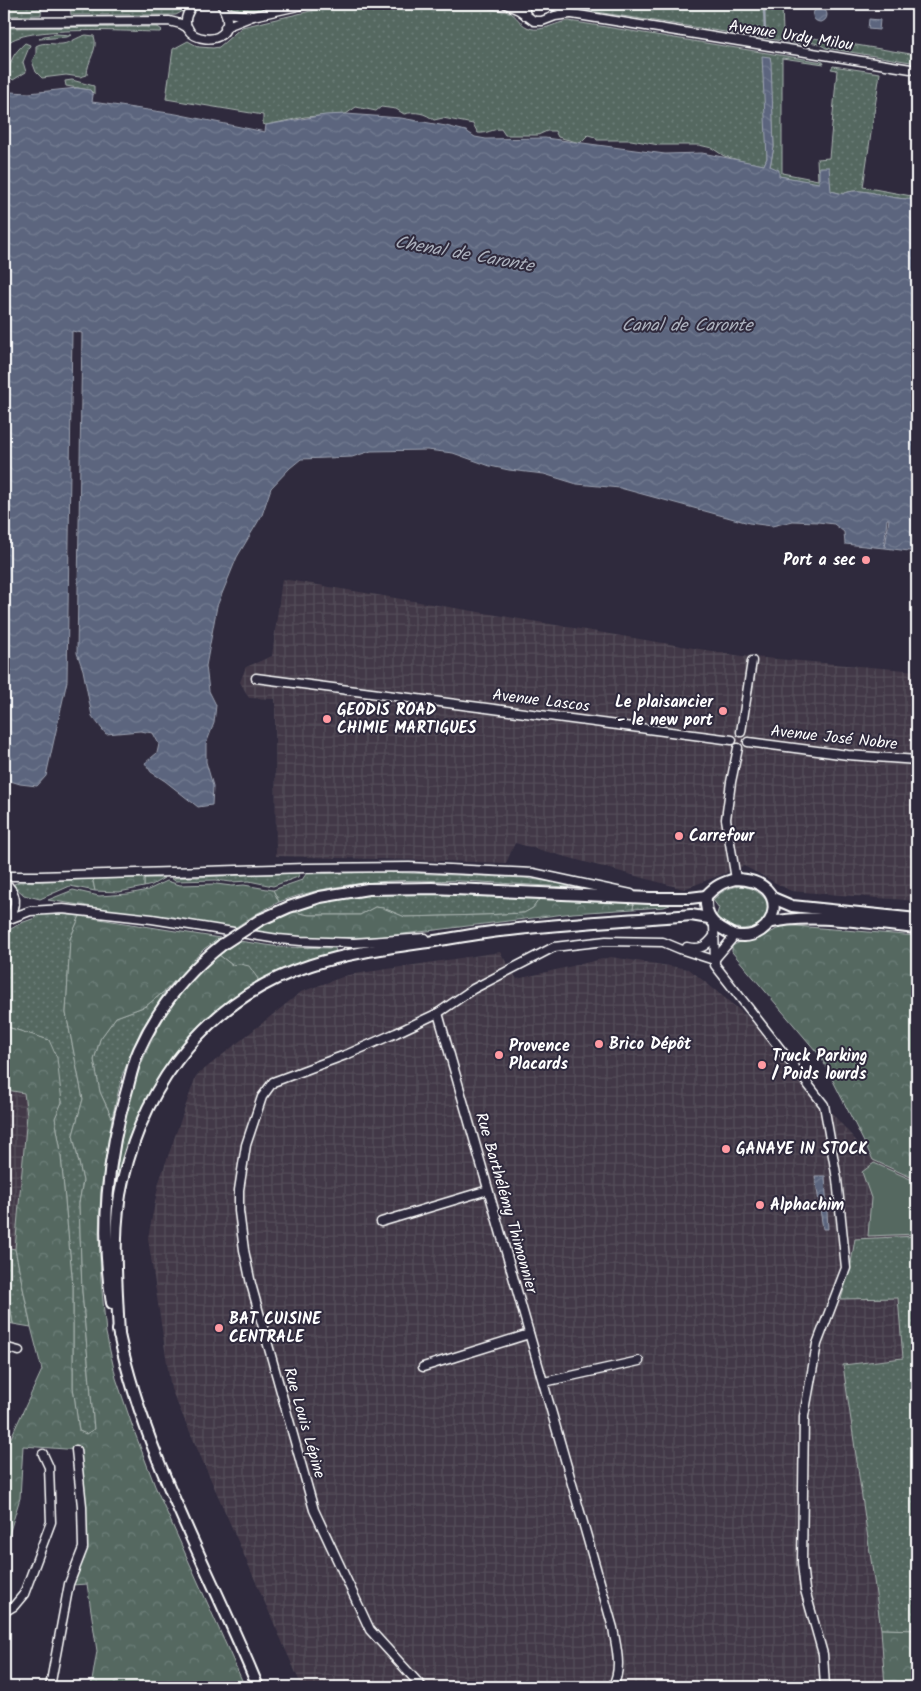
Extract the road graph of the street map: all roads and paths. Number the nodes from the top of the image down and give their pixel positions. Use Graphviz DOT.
graph roads {
  1 [pos="194,4"];
  2 [pos="307,4"];
  3 [pos="506,4"];
  4 [pos="525,4"];
  5 [pos="551,4"];
  6 [pos="222,7"];
  7 [pos="188,11"];
  8 [pos="572,14"];
  9 [pos="253,16"];
  10 [pos="526,16"];
  11 [pos="546,19"];
  12 [pos="169,21"];
  13 [pos="4,22"];
  14 [pos="225,27"];
  15 [pos="188,28"];
  16 [pos="917,70"];
  17 [pos="752,661"];
  18 [pos="256,678"];
  19 [pos="741,732"];
  20 [pos="732,740"];
  21 [pos="748,742"];
  22 [pos="738,748"];
  23 [pos="917,760"];
  24 [pos="4,876"];
  25 [pos="39,876"];
  26 [pos="736,879"];
  27 [pos="4,881"];
  28 [pos="706,896"];
  29 [pos="650,898"];
  30 [pos="773,898"];
  31 [pos="917,919"];
  32 [pos="5,920"];
  33 [pos="712,921"];
  34 [pos="768,924"];
  35 [pos="917,928"];
  36 [pos="733,935"];
  37 [pos="469,936"];
  38 [pos="714,936"];
  39 [pos="663,942"];
  40 [pos="714,963"];
  41 [pos="438,1013"];
  42 [pos="488,1190"];
  43 [pos="380,1222"];
  44 [pos="530,1334"];
  45 [pos="119,1336"];
  46 [pos="4,1347"];
  47 [pos="19,1351"];
  48 [pos="639,1361"];
  49 [pos="423,1367"];
  50 [pos="544,1382"];
  51 [pos="76,1450"];
  52 [pos="43,1454"];
  53 [pos="4,1612"];
  54 [pos="50,1687"];
  55 [pos="258,1687"];
  56 [pos="422,1687"];
  57 [pos="612,1687"];
  58 [pos="825,1687"];
  1 -- 7 [label="street"];
  2 -- 9 [label="street"];
  3 -- 10 [label="street"];
  4 -- 10 [label="street"];
  5 -- 8 [label="street, Avenue Urdy Milou"];
  5 -- 11 [label="street"];
  6 -- 9 [label="street"];
  6 -- 14 [label="street"];
  7 -- 12 [label="street"];
  7 -- 15 [label="street"];
  8 -- 11 [label="street, Avenue Urdy Milou"];
  8 -- 16 [label="street, Avenue Urdy Milou"];
  9 -- 14 [label="street"];
  10 -- 11 [label="street, Avenue Urdy Milou"];
  12 -- 13 [label="street"];
  12 -- 15 [label="street"];
  14 -- 15 [label="street"];
  17 -- 19 [label="street"];
  18 -- 20 [label="street, Avenue Lascos"];
  19 -- 20 [label="street"];
  19 -- 21 [label="street"];
  20 -- 22 [label="street"];
  21 -- 22 [label="street"];
  21 -- 23 [label="street, Avenue José Nobre"];
  22 -- 26 [label="street"];
  24 -- 25 [label="street"];
  25 -- 27 [label="street"];
  25 -- 29 [label="street"];
  26 -- 28 [label="main road"];
  26 -- 30 [label="main road"];
  27 -- 32 [label="street"];
  28 -- 29 [label="main road"];
  28 -- 33 [label="main road"];
  29 -- 45 [label="main road, bridge"];
  30 -- 31 [label="main road"];
  30 -- 34 [label="main road"];
  32 -- 37 [label="street"];
  33 -- 36 [label="main road"];
  33 -- 37 [label="main road"];
  33 -- 38 [label="street"];
  34 -- 35 [label="main road"];
  34 -- 36 [label="main road"];
  36 -- 40 [label="street"];
  37 -- 45 [label="main road"];
  38 -- 39 [label="street"];
  38 -- 40 [label="street"];
  39 -- 40 [label="street"];
  39 -- 41 [label="street"];
  40 -- 58 [label="street"];
  41 -- 42 [label="street, Rue Barthélémy Thimonnier"];
  41 -- 56 [label="street, Rue Louis Lépine"];
  42 -- 43 [label="street"];
  42 -- 44 [label="street, Rue Barthélémy Thimonnier"];
  44 -- 49 [label="street"];
  44 -- 50 [label="street, Rue Barthélémy Thimonnier"];
  45 -- 55 [label="main road"];
  46 -- 47 [label="street"];
  48 -- 50 [label="street"];
  50 -- 57 [label="street, Rue Barthélémy Thimonnier"];
  51 -- 54 [label="street"];
  52 -- 53 [label="street"];
}
